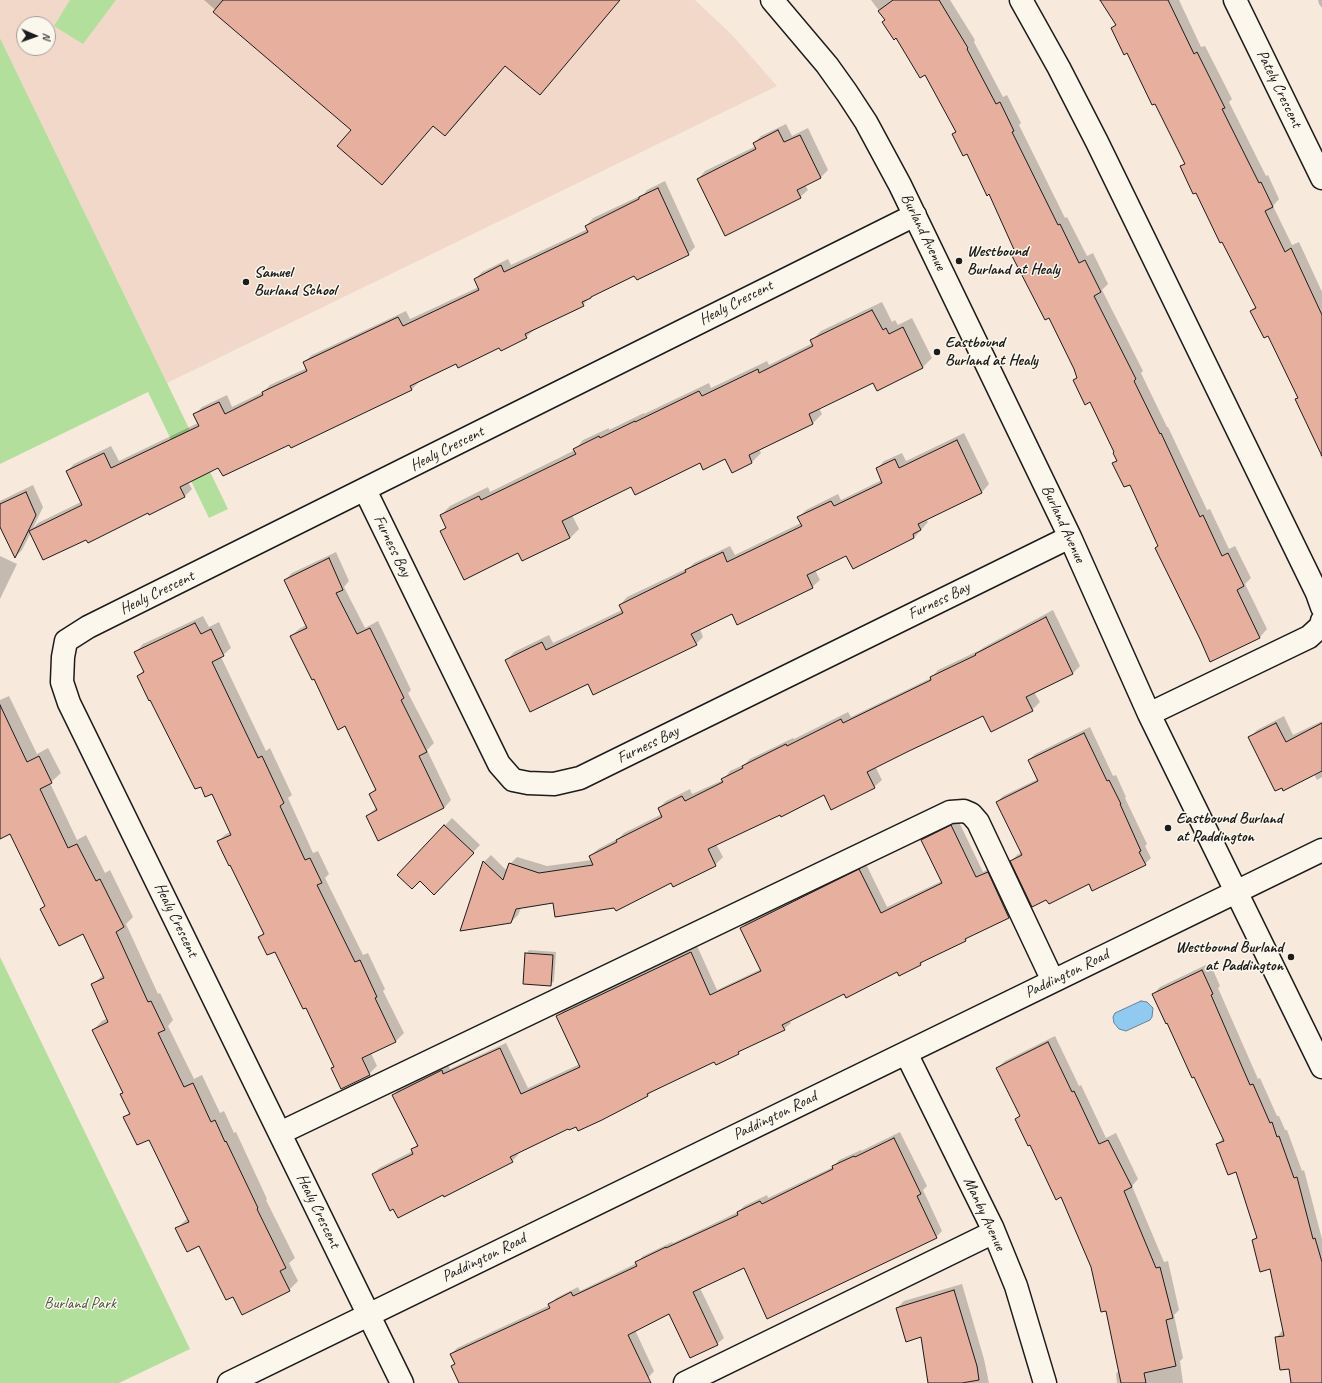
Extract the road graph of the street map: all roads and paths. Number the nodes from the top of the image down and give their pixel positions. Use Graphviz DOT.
graph roads {
  1 [pos="772,0"];
  2 [pos="1021,0"];
  3 [pos="1235,0"];
  4 [pos="1322,178"];
  5 [pos="915,215"];
  6 [pos="365,490"];
  7 [pos="1070,537"];
  8 [pos="1322,607"];
  9 [pos="1322,621"];
  10 [pos="1148,714"];
  11 [pos="1322,850"];
  12 [pos="1236,892"];
  13 [pos="1053,981"];
  14 [pos="906,1053"];
  15 [pos="1322,1067"];
  16 [pos="280,1133"];
  17 [pos="994,1232"];
  18 [pos="369,1315"];
  19 [pos="229,1383"];
  20 [pos="402,1383"];
  21 [pos="685,1383"];
  22 [pos="1045,1383"];
  1 -- 5 [label="street, Burland Avenue"];
  2 -- 8 [label="street"];
  3 -- 4 [label="street, Pately Crescent"];
  5 -- 6 [label="street, Healy Crescent"];
  5 -- 7 [label="street, Burland Avenue"];
  6 -- 7 [label="street, Furness Bay"];
  6 -- 16 [label="street, Healy Crescent"];
  7 -- 10 [label="street, Burland Avenue"];
  9 -- 10 [label="street"];
  10 -- 12 [label="street, Burland Avenue"];
  11 -- 12 [label="street, Paddington Road"];
  12 -- 13 [label="street, Paddington Road"];
  12 -- 15 [label="street, Burland Avenue"];
  13 -- 14 [label="street, Paddington Road"];
  13 -- 16 [label="street"];
  14 -- 17 [label="street, Manby Avenue"];
  14 -- 18 [label="street, Paddington Road"];
  16 -- 18 [label="street, Healy Crescent"];
  17 -- 21 [label="street"];
  17 -- 22 [label="street, Manby Avenue"];
  18 -- 19 [label="street, Paddington Road"];
  18 -- 20 [label="street, Healy Crescent"];
}
